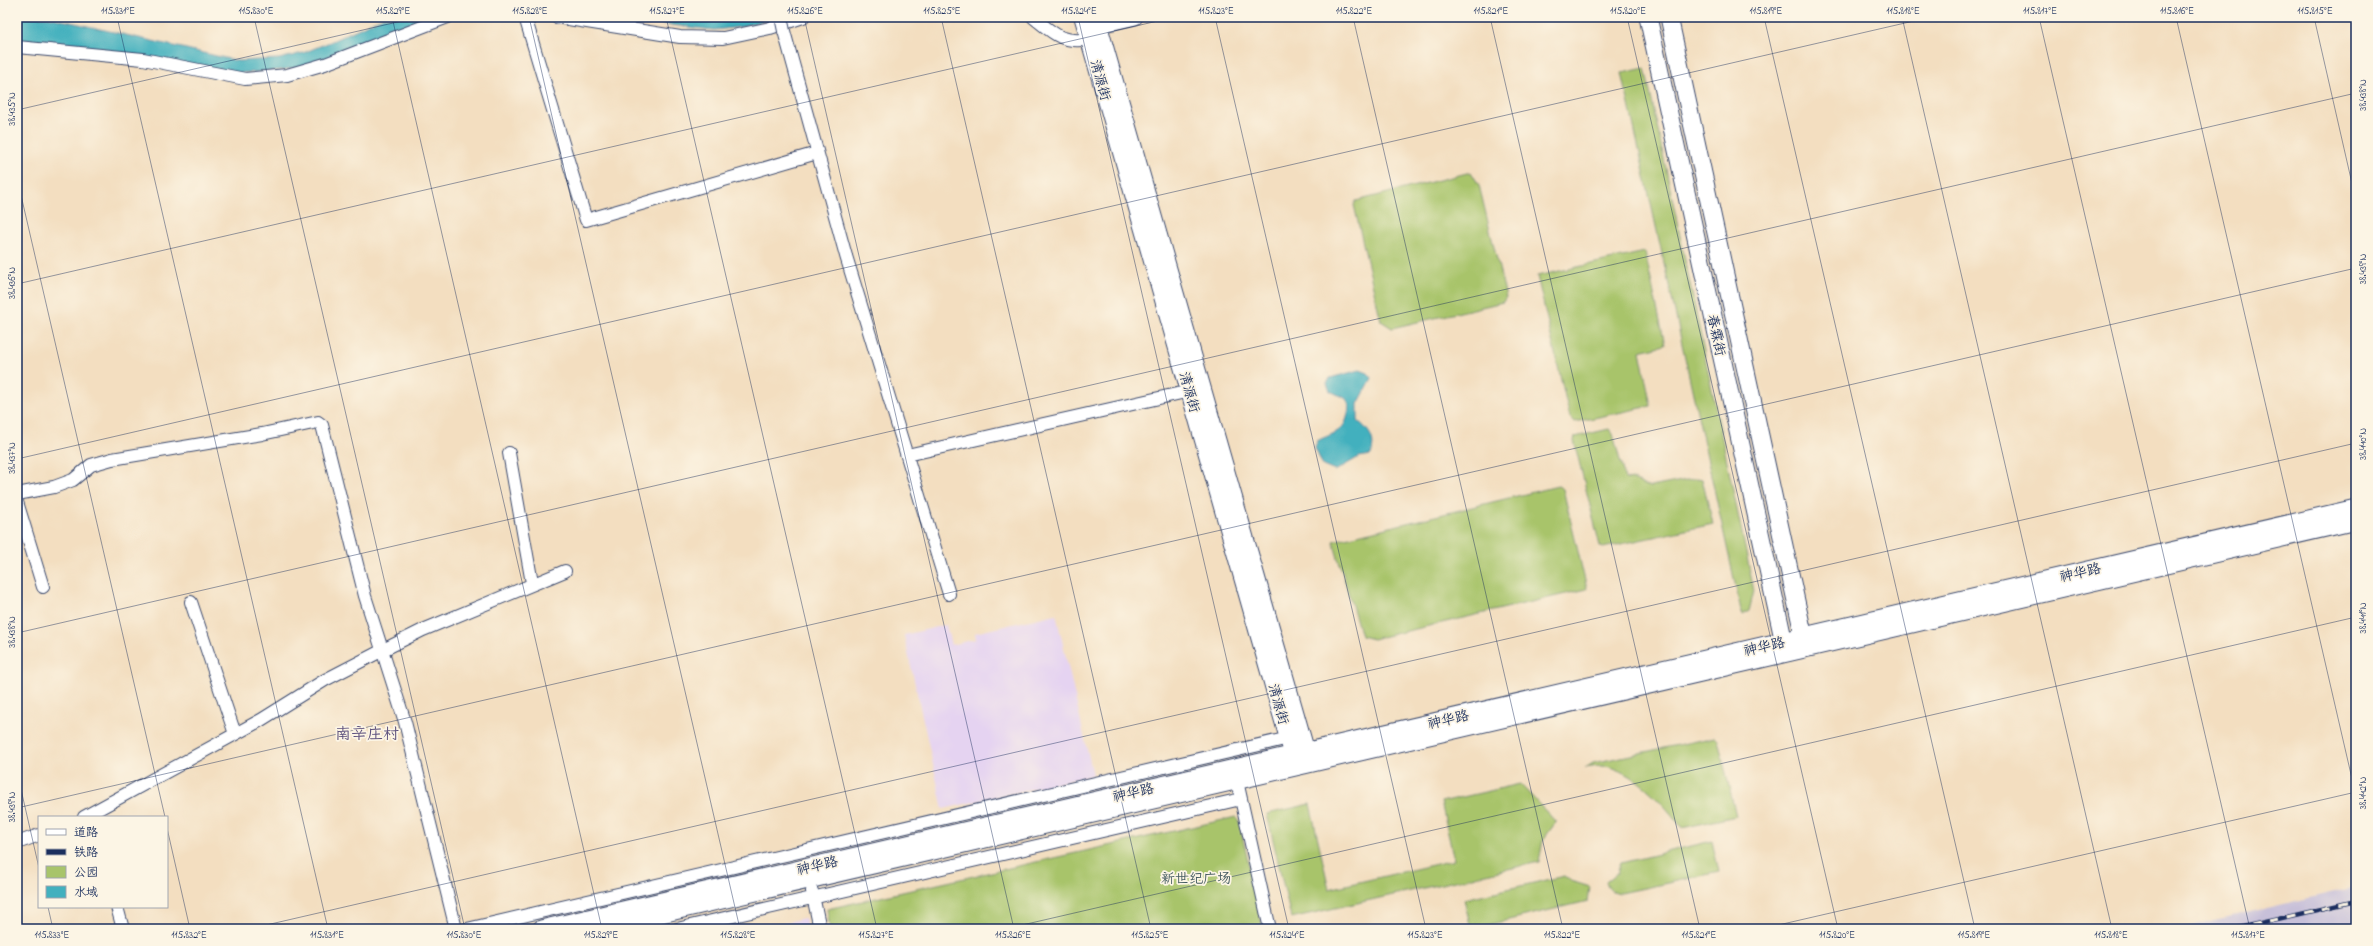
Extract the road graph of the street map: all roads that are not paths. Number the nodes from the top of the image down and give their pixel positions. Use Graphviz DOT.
graph roads {
  1 [pos="448,17"];
  2 [pos="525,17"];
  3 [pos="556,17"];
  4 [pos="781,17"];
  5 [pos="803,17"];
  6 [pos="1033,17"];
  7 [pos="1135,17"];
  8 [pos="1648,17"];
  9 [pos="1669,17"];
  10 [pos="1091,25"];
  11 [pos="17,47"];
  12 [pos="817,153"];
  13 [pos="1190,391"];
  14 [pos="509,453"];
  15 [pos="907,455"];
  16 [pos="17,494"];
  17 [pos="17,502"];
  18 [pos="2356,508"];
  19 [pos="2356,521"];
  20 [pos="565,571"];
  21 [pos="532,583"];
  22 [pos="43,587"];
  23 [pos="949,594"];
  24 [pos="191,602"];
  25 [pos="1805,643"];
  26 [pos="1785,647"];
  27 [pos="382,651"];
  28 [pos="234,734"];
  29 [pos="1289,738"];
  30 [pos="1302,759"];
  31 [pos="1238,781"];
  32 [pos="1241,799"];
  33 [pos="86,816"];
  34 [pos="38,836"];
  35 [pos="17,844"];
  36 [pos="809,880"];
  37 [pos="813,897"];
  38 [pos="117,908"];
  39 [pos="123,929"];
  40 [pos="456,929"];
  41 [pos="467,929"];
  42 [pos="540,929"];
  43 [pos="597,929"];
  44 [pos="677,929"];
  45 [pos="820,929"];
  46 [pos="1270,929"];
  1 -- 11 [label="street"];
  2 -- 12 [label="street"];
  3 -- 5 [label="street"];
  4 -- 12 [label="street, bridge"];
  6 -- 10 [label="street"];
  7 -- 10 [label="street"];
  8 -- 26 [label="main road, 春霖街"];
  9 -- 25 [label="main road, 春霖街"];
  10 -- 13 [label="main road, 清源街"];
  10 -- 30 [label="main road, 清源街"];
  12 -- 15 [label="street"];
  13 -- 15 [label="street"];
  13 -- 29 [label="main road, 清源街"];
  14 -- 21 [label="street"];
  15 -- 23 [label="street"];
  16 -- 27 [label="street"];
  17 -- 22 [label="street"];
  18 -- 25 [label="main road, 神华路"];
  19 -- 25 [label="main road, 神华路"];
  20 -- 21 [label="street"];
  21 -- 27 [label="street"];
  24 -- 28 [label="street"];
  25 -- 26 [label="main road, 神华路"];
  26 -- 30 [label="main road, 神华路"];
  27 -- 28 [label="street"];
  27 -- 40 [label="street"];
  28 -- 33 [label="street"];
  29 -- 30 [label="main road, 清源街"];
  29 -- 41 [label="street"];
  30 -- 31 [label="main road, 神华路"];
  30 -- 42 [label="main road, 神华路"];
  31 -- 32 [label="street"];
  31 -- 36 [label="main road, 神华路"];
  32 -- 37 [label="street"];
  32 -- 46 [label="street"];
  34 -- 35 [label="street"];
  36 -- 37 [label="street"];
  36 -- 43 [label="main road, 神华路"];
  37 -- 44 [label="street"];
  37 -- 45 [label="street"];
  38 -- 39 [label="street"];
}
